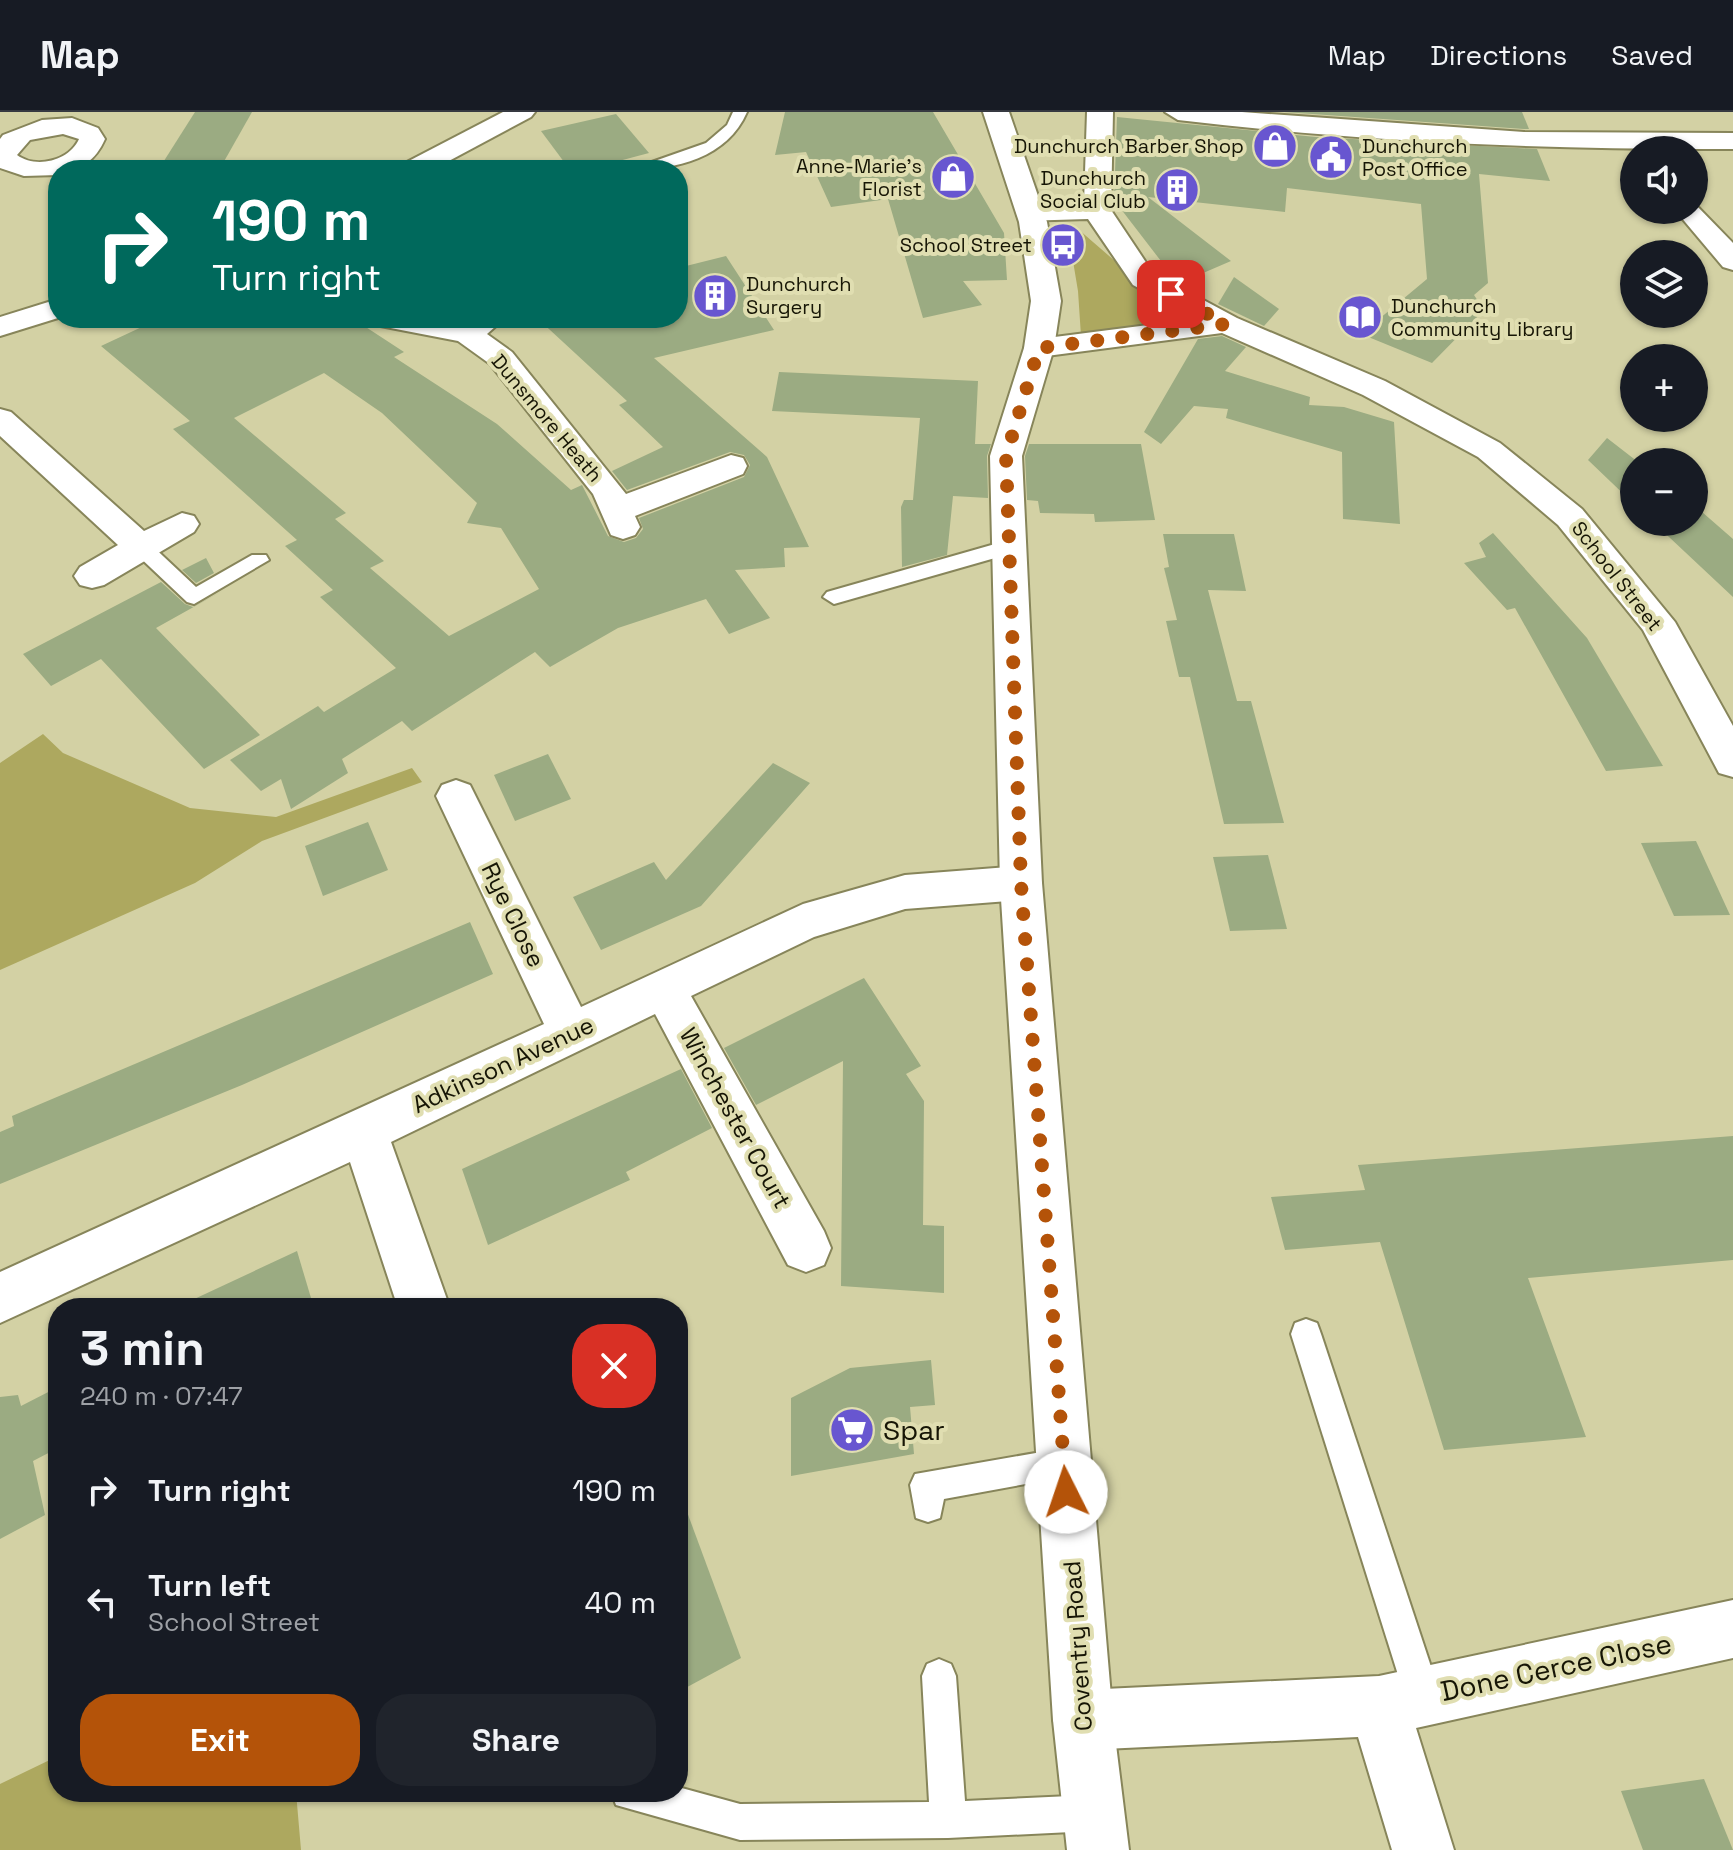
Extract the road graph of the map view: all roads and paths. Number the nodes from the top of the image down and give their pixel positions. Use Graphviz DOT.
graph roads {
  1 [pos="522,112"];
  2 [pos="740,112"];
  3 [pos="996,112"];
  4 [pos="1100,112"];
  5 [pos="1178,112"];
  6 [pos="1303,119"];
  7 [pos="1733,141"];
  8 [pos="1708,142"];
  9 [pos="1620,145"];
  10 [pos="431,160"];
  11 [pos="672,160"];
  12 [pos="1097,210"];
  13 [pos="1031,215"];
  14 [pos="1701,224"];
  15 [pos="1733,261"];
  16 [pos="48,311"];
  17 [pos="1226,324"];
  18 [pos="0,327"];
  19 [pos="480,328"];
  20 [pos="1039,348"];
  21 [pos="0,419"];
  22 [pos="731,466"];
  23 [pos="182,524"];
  24 [pos="140,546"];
  25 [pos="1009,547"];
  26 [pos="259,560"];
  27 [pos="92,576"];
  28 [pos="834,597"];
  29 [pos="1733,762"];
  30 [pos="456,796"];
  31 [pos="1021,883"];
  32 [pos="664,989"];
  33 [pos="571,1034"];
  34 [pos="364,1132"];
  35 [pos="806,1248"];
  36 [pos="0,1298"];
  37 [pos="421,1298"];
  38 [pos="1306,1334"];
  39 [pos="1064,1464"];
  40 [pos="928,1506"];
  41 [pos="1733,1629"];
  42 [pos="939,1676"];
  43 [pos="1401,1701"];
  44 [pos="1083,1720"];
  45 [pos="666,1802"];
  46 [pos="948,1820"];
  47 [pos="1095,1832"];
  48 [pos="1423,1850"];
  1 -- 10 [label="street"];
  2 -- 11 [label="lane"];
  3 -- 13 [label="street, Coventry Road"];
  4 -- 12 [label="street"];
  5 -- 6 [label="street"];
  6 -- 9 [label="street"];
  7 -- 8 [label="street"];
  12 -- 13 [label="street"];
  12 -- 17 [label="street, School Street"];
  13 -- 20 [label="street, Coventry Road"];
  14 -- 15 [label="street"];
  16 -- 18 [label="street"];
  17 -- 20 [label="street"];
  17 -- 29 [label="street, School Street"];
  19 -- 22 [label="street, Dunsmore Heath"];
  20 -- 25 [label="street, Coventry Road"];
  21 -- 24 [label="street"];
  23 -- 24 [label="street"];
  24 -- 26 [label="lane"];
  24 -- 27 [label="street"];
  25 -- 28 [label="lane"];
  25 -- 31 [label="street, Coventry Road"];
  30 -- 33 [label="street, Rye Close"];
  31 -- 32 [label="street, Adkinson Avenue"];
  31 -- 39 [label="street, Coventry Road"];
  32 -- 33 [label="street, Adkinson Avenue"];
  32 -- 35 [label="street, Winchester Court"];
  33 -- 34 [label="street, Adkinson Avenue"];
  34 -- 36 [label="street, Adkinson Avenue"];
  34 -- 37 [label="street"];
  38 -- 43 [label="lane"];
  39 -- 40 [label="lane"];
  39 -- 44 [label="street, Coventry Road"];
  41 -- 43 [label="street, Done Cerce Close"];
  42 -- 46 [label="lane"];
  43 -- 44 [label="street, Done Cerce Close"];
  43 -- 48 [label="street"];
  44 -- 47 [label="street, Coventry Road"];
  45 -- 46 [label="lane"];
  46 -- 47 [label="lane"];
}
